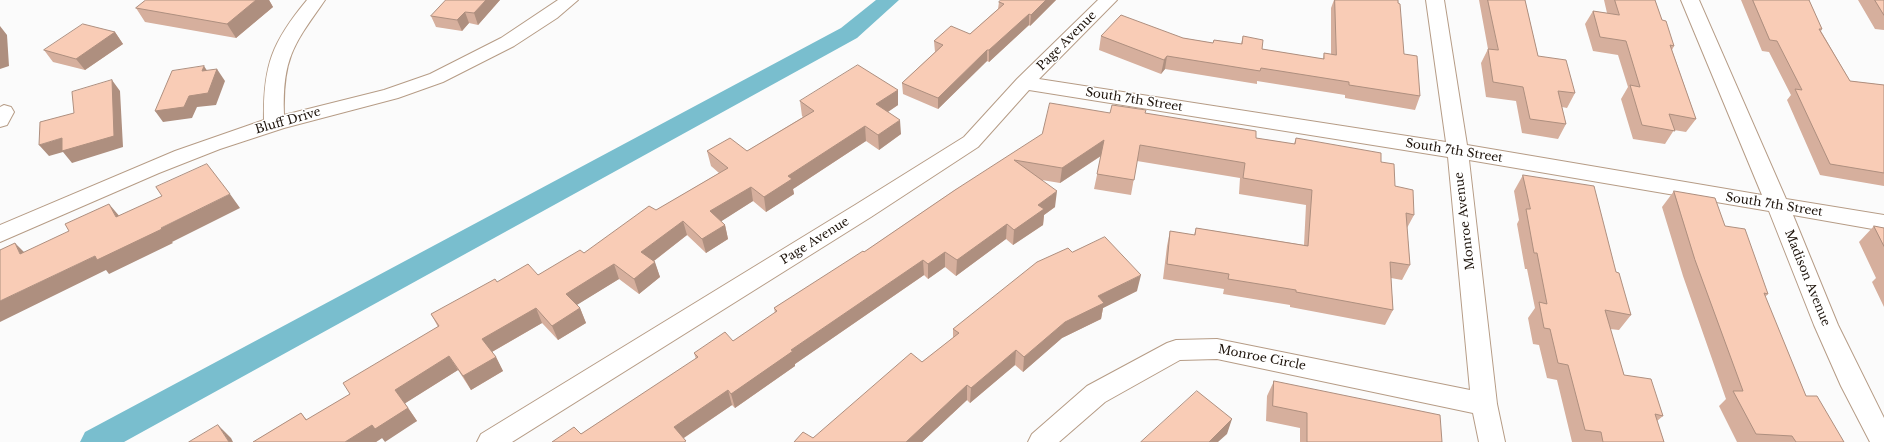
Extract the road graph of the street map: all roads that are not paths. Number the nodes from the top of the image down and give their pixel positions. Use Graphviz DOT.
graph roads {
  1 [pos="316,0"];
  2 [pos="569,0"];
  3 [pos="1108,0"];
  4 [pos="1435,0"];
  5 [pos="1690,0"];
  6 [pos="1024,83"];
  7 [pos="274,124"];
  8 [pos="1458,151"];
  9 [pos="1778,206"];
  10 [pos="1884,223"];
  11 [pos="0,233"];
  12 [pos="1484,404"];
  13 [pos="490,442"];
  14 [pos="1042,442"];
  15 [pos="1492,442"];
  16 [pos="1883,442"];
  1 -- 7 [label="street"];
  2 -- 7 [label="street, Bluff Drive"];
  3 -- 6 [label="street, Page Avenue"];
  4 -- 8 [label="street, Monroe Avenue"];
  5 -- 9 [label="street, Madison Avenue"];
  6 -- 8 [label="street, South 7th Street"];
  6 -- 13 [label="street, Page Avenue"];
  7 -- 11 [label="street, Bluff Drive"];
  8 -- 9 [label="street, South 7th Street"];
  8 -- 12 [label="street, Monroe Avenue"];
  9 -- 10 [label="street, South 7th Street"];
  9 -- 16 [label="street, Madison Avenue"];
  12 -- 14 [label="street, Monroe Circle"];
  12 -- 15 [label="street, Monroe Avenue"];
}
